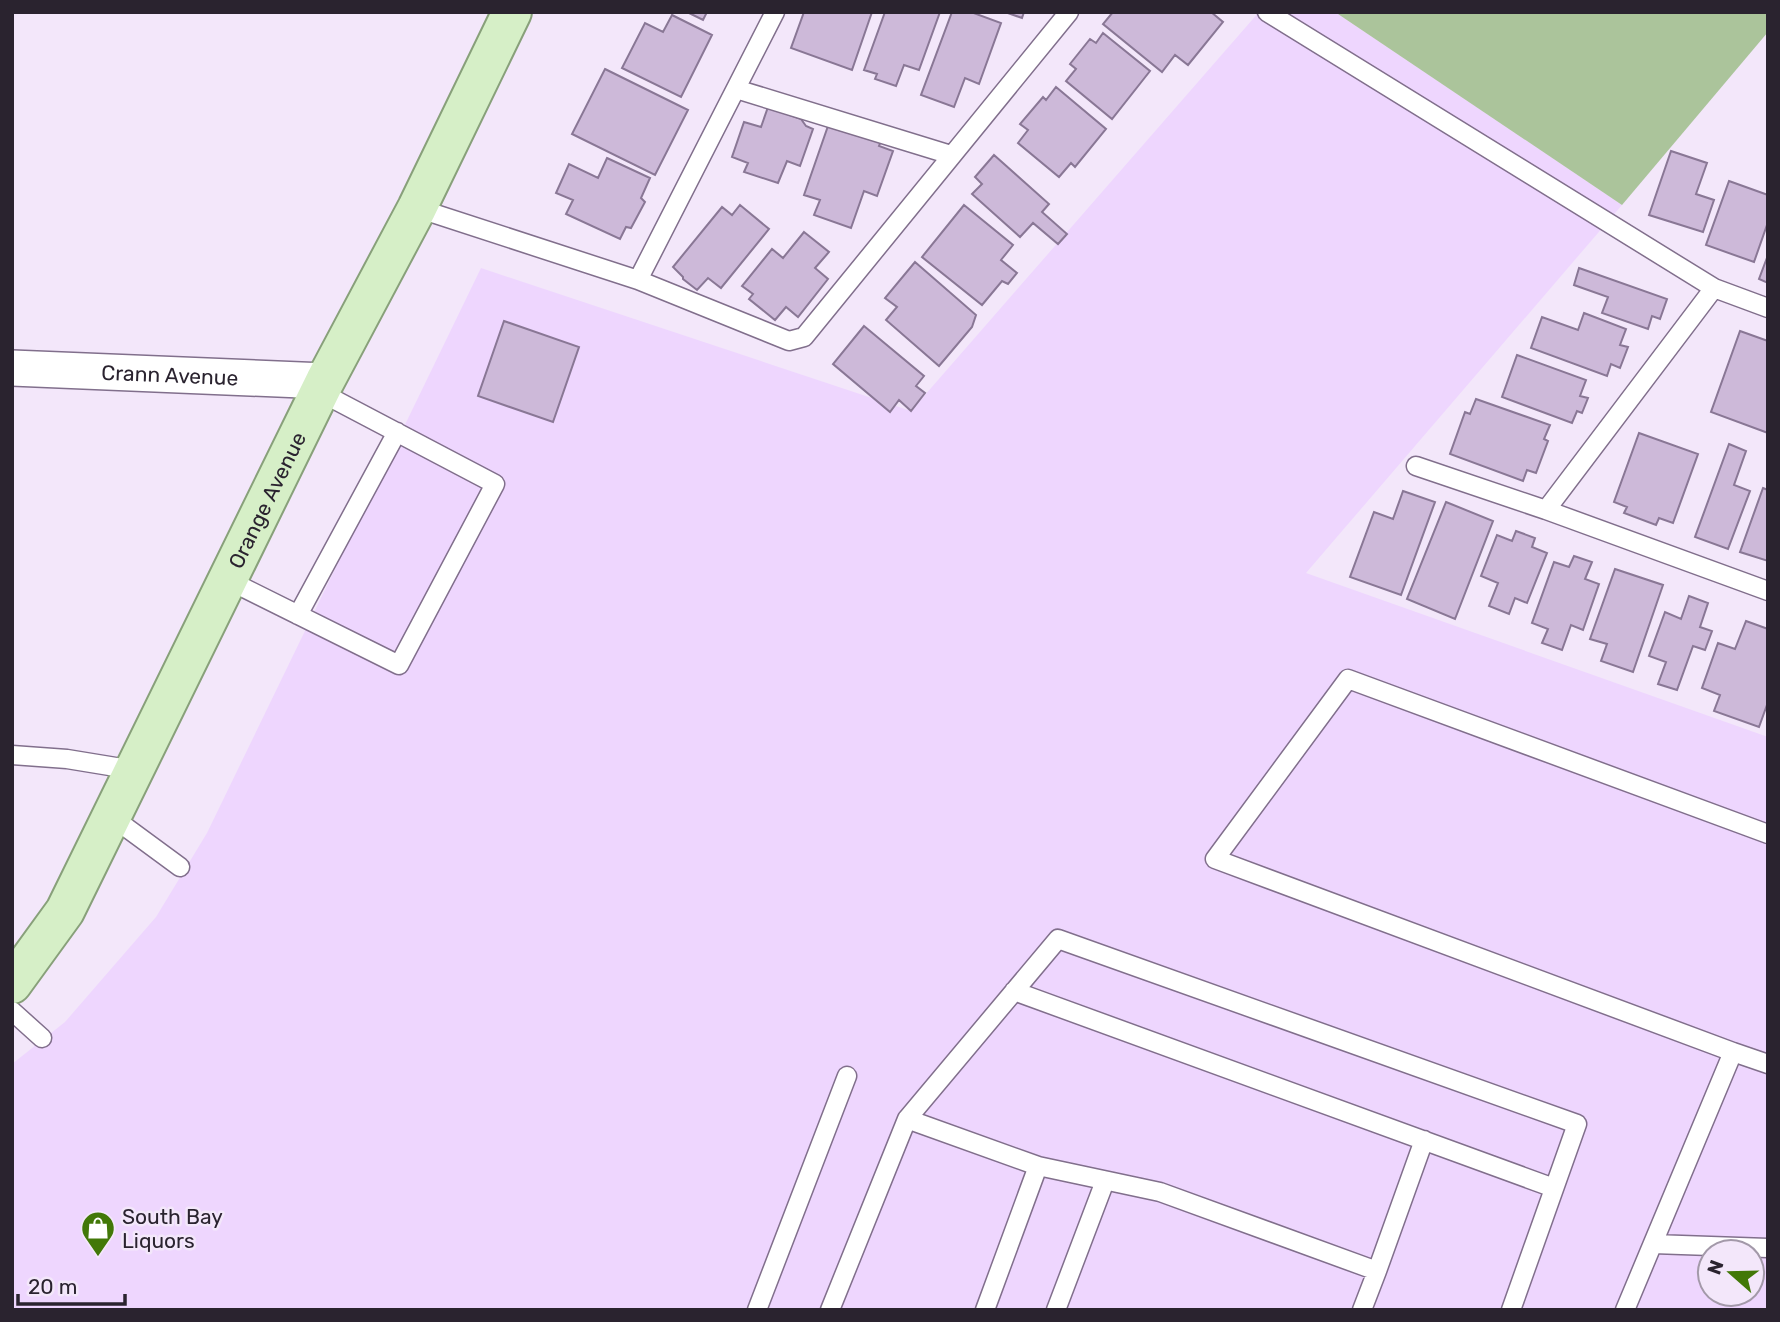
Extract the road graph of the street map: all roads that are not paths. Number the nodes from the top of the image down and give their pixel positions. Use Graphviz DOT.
graph roads {
  1 [pos="512,12"];
  2 [pos="775,12"];
  3 [pos="1069,12"];
  4 [pos="1267,12"];
  5 [pos="736,89"];
  6 [pos="951,155"];
  7 [pos="417,208"];
  8 [pos="638,280"];
  9 [pos="1714,288"];
  10 [pos="1768,308"];
  11 [pos="12,368"];
  12 [pos="323,387"];
  13 [pos="397,432"];
  14 [pos="1416,466"];
  15 [pos="1546,510"];
  16 [pos="228,580"];
  17 [pos="1768,591"];
  18 [pos="298,615"];
  19 [pos="12,755"];
  20 [pos="134,770"];
  21 [pos="112,817"];
  22 [pos="1768,834"];
  23 [pos="180,867"];
  24 [pos="12,984"];
  25 [pos="1014,991"];
  26 [pos="12,1011"];
  27 [pos="42,1038"];
  28 [pos="1733,1052"];
  29 [pos="1768,1064"];
  30 [pos="847,1076"];
  31 [pos="907,1119"];
  32 [pos="1424,1140"];
  33 [pos="1038,1166"];
  34 [pos="1105,1181"];
  35 [pos="1555,1188"];
  36 [pos="1653,1244"];
  37 [pos="1768,1248"];
  38 [pos="1377,1271"];
  39 [pos="757,1310"];
  40 [pos="830,1310"];
  41 [pos="985,1310"];
  42 [pos="1056,1310"];
  43 [pos="1362,1310"];
  44 [pos="1511,1310"];
  45 [pos="1625,1310"];
  1 -- 7 [label="main road, Orange Avenue"];
  2 -- 5 [label="lane"];
  3 -- 6 [label="lane"];
  4 -- 9 [label="lane"];
  5 -- 6 [label="lane"];
  5 -- 8 [label="lane"];
  6 -- 8 [label="lane"];
  7 -- 8 [label="lane"];
  7 -- 12 [label="main road, Orange Avenue"];
  9 -- 10 [label="lane"];
  9 -- 15 [label="lane"];
  11 -- 12 [label="street, Crann Avenue"];
  12 -- 13 [label="lane"];
  12 -- 16 [label="main road, Orange Avenue"];
  13 -- 18 [label="lane"];
  13 -- 18 [label="lane"];
  14 -- 15 [label="lane"];
  15 -- 17 [label="lane"];
  16 -- 18 [label="lane"];
  16 -- 20 [label="main road, Orange Avenue"];
  19 -- 20 [label="lane"];
  20 -- 21 [label="main road, Orange Avenue"];
  21 -- 23 [label="lane"];
  21 -- 24 [label="main road, Orange Avenue"];
  22 -- 28 [label="lane"];
  25 -- 31 [label="lane"];
  25 -- 32 [label="lane"];
  25 -- 35 [label="lane"];
  26 -- 27 [label="lane"];
  28 -- 29 [label="lane"];
  28 -- 36 [label="lane"];
  30 -- 39 [label="lane"];
  31 -- 33 [label="lane"];
  31 -- 40 [label="lane"];
  32 -- 35 [label="lane"];
  32 -- 38 [label="lane"];
  33 -- 34 [label="lane"];
  33 -- 41 [label="lane"];
  34 -- 38 [label="lane"];
  34 -- 42 [label="lane"];
  35 -- 44 [label="lane"];
  36 -- 37 [label="lane"];
  36 -- 45 [label="lane"];
  38 -- 43 [label="lane"];
}
